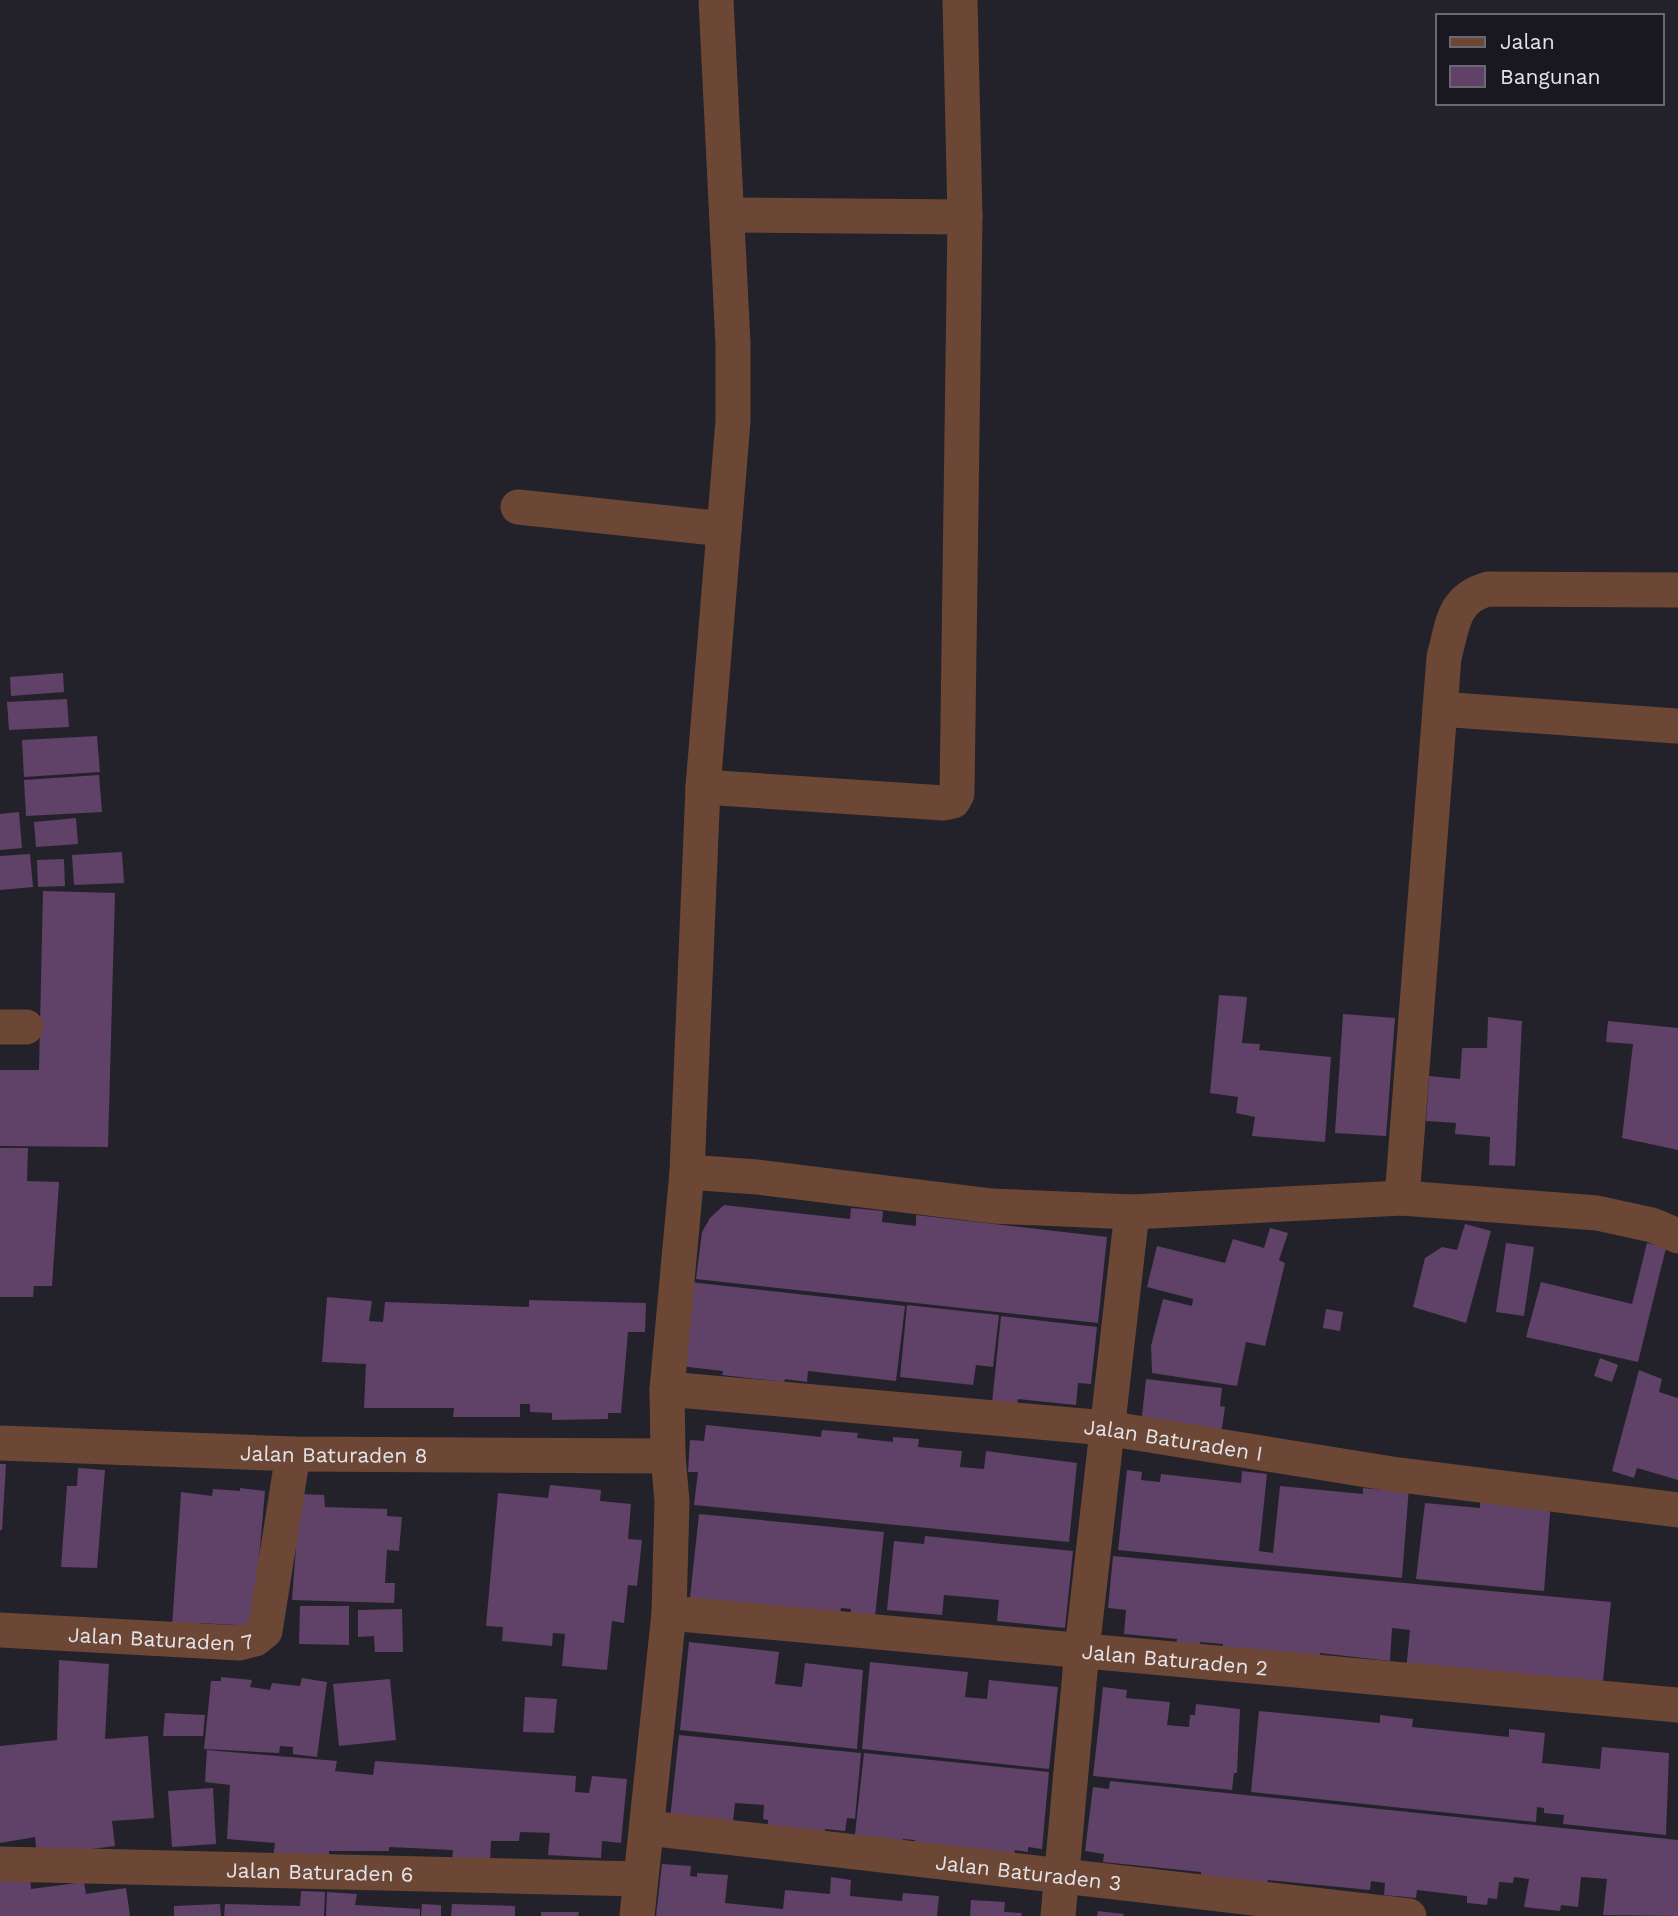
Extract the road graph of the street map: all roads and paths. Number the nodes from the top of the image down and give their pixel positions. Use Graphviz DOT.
graph roads {
  1 [pos="716,0"];
  2 [pos="960,0"];
  3 [pos="727,215"];
  4 [pos="965,217"];
  5 [pos="518,507"];
  6 [pos="724,529"];
  7 [pos="1678,590"];
  8 [pos="1440,709"];
  9 [pos="1676,726"];
  10 [pos="703,788"];
  11 [pos="687,1172"];
  12 [pos="1402,1198"];
  13 [pos="1132,1212"];
  14 [pos="1678,1236"];
  15 [pos="667,1389"];
  16 [pos="1107,1428"];
  17 [pos="0,1443"];
  18 [pos="293,1454"];
  19 [pos="667,1456"];
  20 [pos="1678,1510"];
  21 [pos="669,1613"];
  22 [pos="0,1630"];
  23 [pos="1082,1650"];
  24 [pos="1678,1705"];
  25 [pos="648,1828"];
  26 [pos="0,1864"];
  27 [pos="1063,1877"];
  28 [pos="640,1879"];
  29 [pos="637,1916"];
  30 [pos="1058,1916"];
  31 [pos="1409,1916"];
  1 -- 3 [label="street"];
  2 -- 4 [label="street"];
  3 -- 4 [label="street"];
  3 -- 6 [label="street"];
  4 -- 10 [label="street"];
  5 -- 6 [label="street"];
  6 -- 10 [label="street"];
  7 -- 8 [label="street"];
  8 -- 9 [label="street"];
  8 -- 12 [label="street"];
  10 -- 11 [label="street"];
  11 -- 13 [label="street"];
  11 -- 15 [label="street"];
  12 -- 13 [label="street"];
  12 -- 14 [label="street"];
  13 -- 16 [label="street"];
  15 -- 16 [label="street, Jalan Baturaden I"];
  15 -- 19 [label="street"];
  16 -- 20 [label="street, Jalan Baturaden I"];
  16 -- 23 [label="street"];
  17 -- 18 [label="street, Jalan Baturaden 8"];
  18 -- 19 [label="street, Jalan Baturaden 8"];
  18 -- 22 [label="street, Jalan Baturaden 7"];
  19 -- 21 [label="street"];
  21 -- 23 [label="street, Jalan Baturaden 2"];
  21 -- 25 [label="street"];
  23 -- 24 [label="street, Jalan Baturaden 2"];
  23 -- 27 [label="street"];
  25 -- 27 [label="street, Jalan Baturaden 3"];
  25 -- 28 [label="street"];
  26 -- 28 [label="street, Jalan Baturaden 6"];
  27 -- 30 [label="street"];
  27 -- 31 [label="street, Jalan Baturaden 3"];
  28 -- 29 [label="street"];
}
